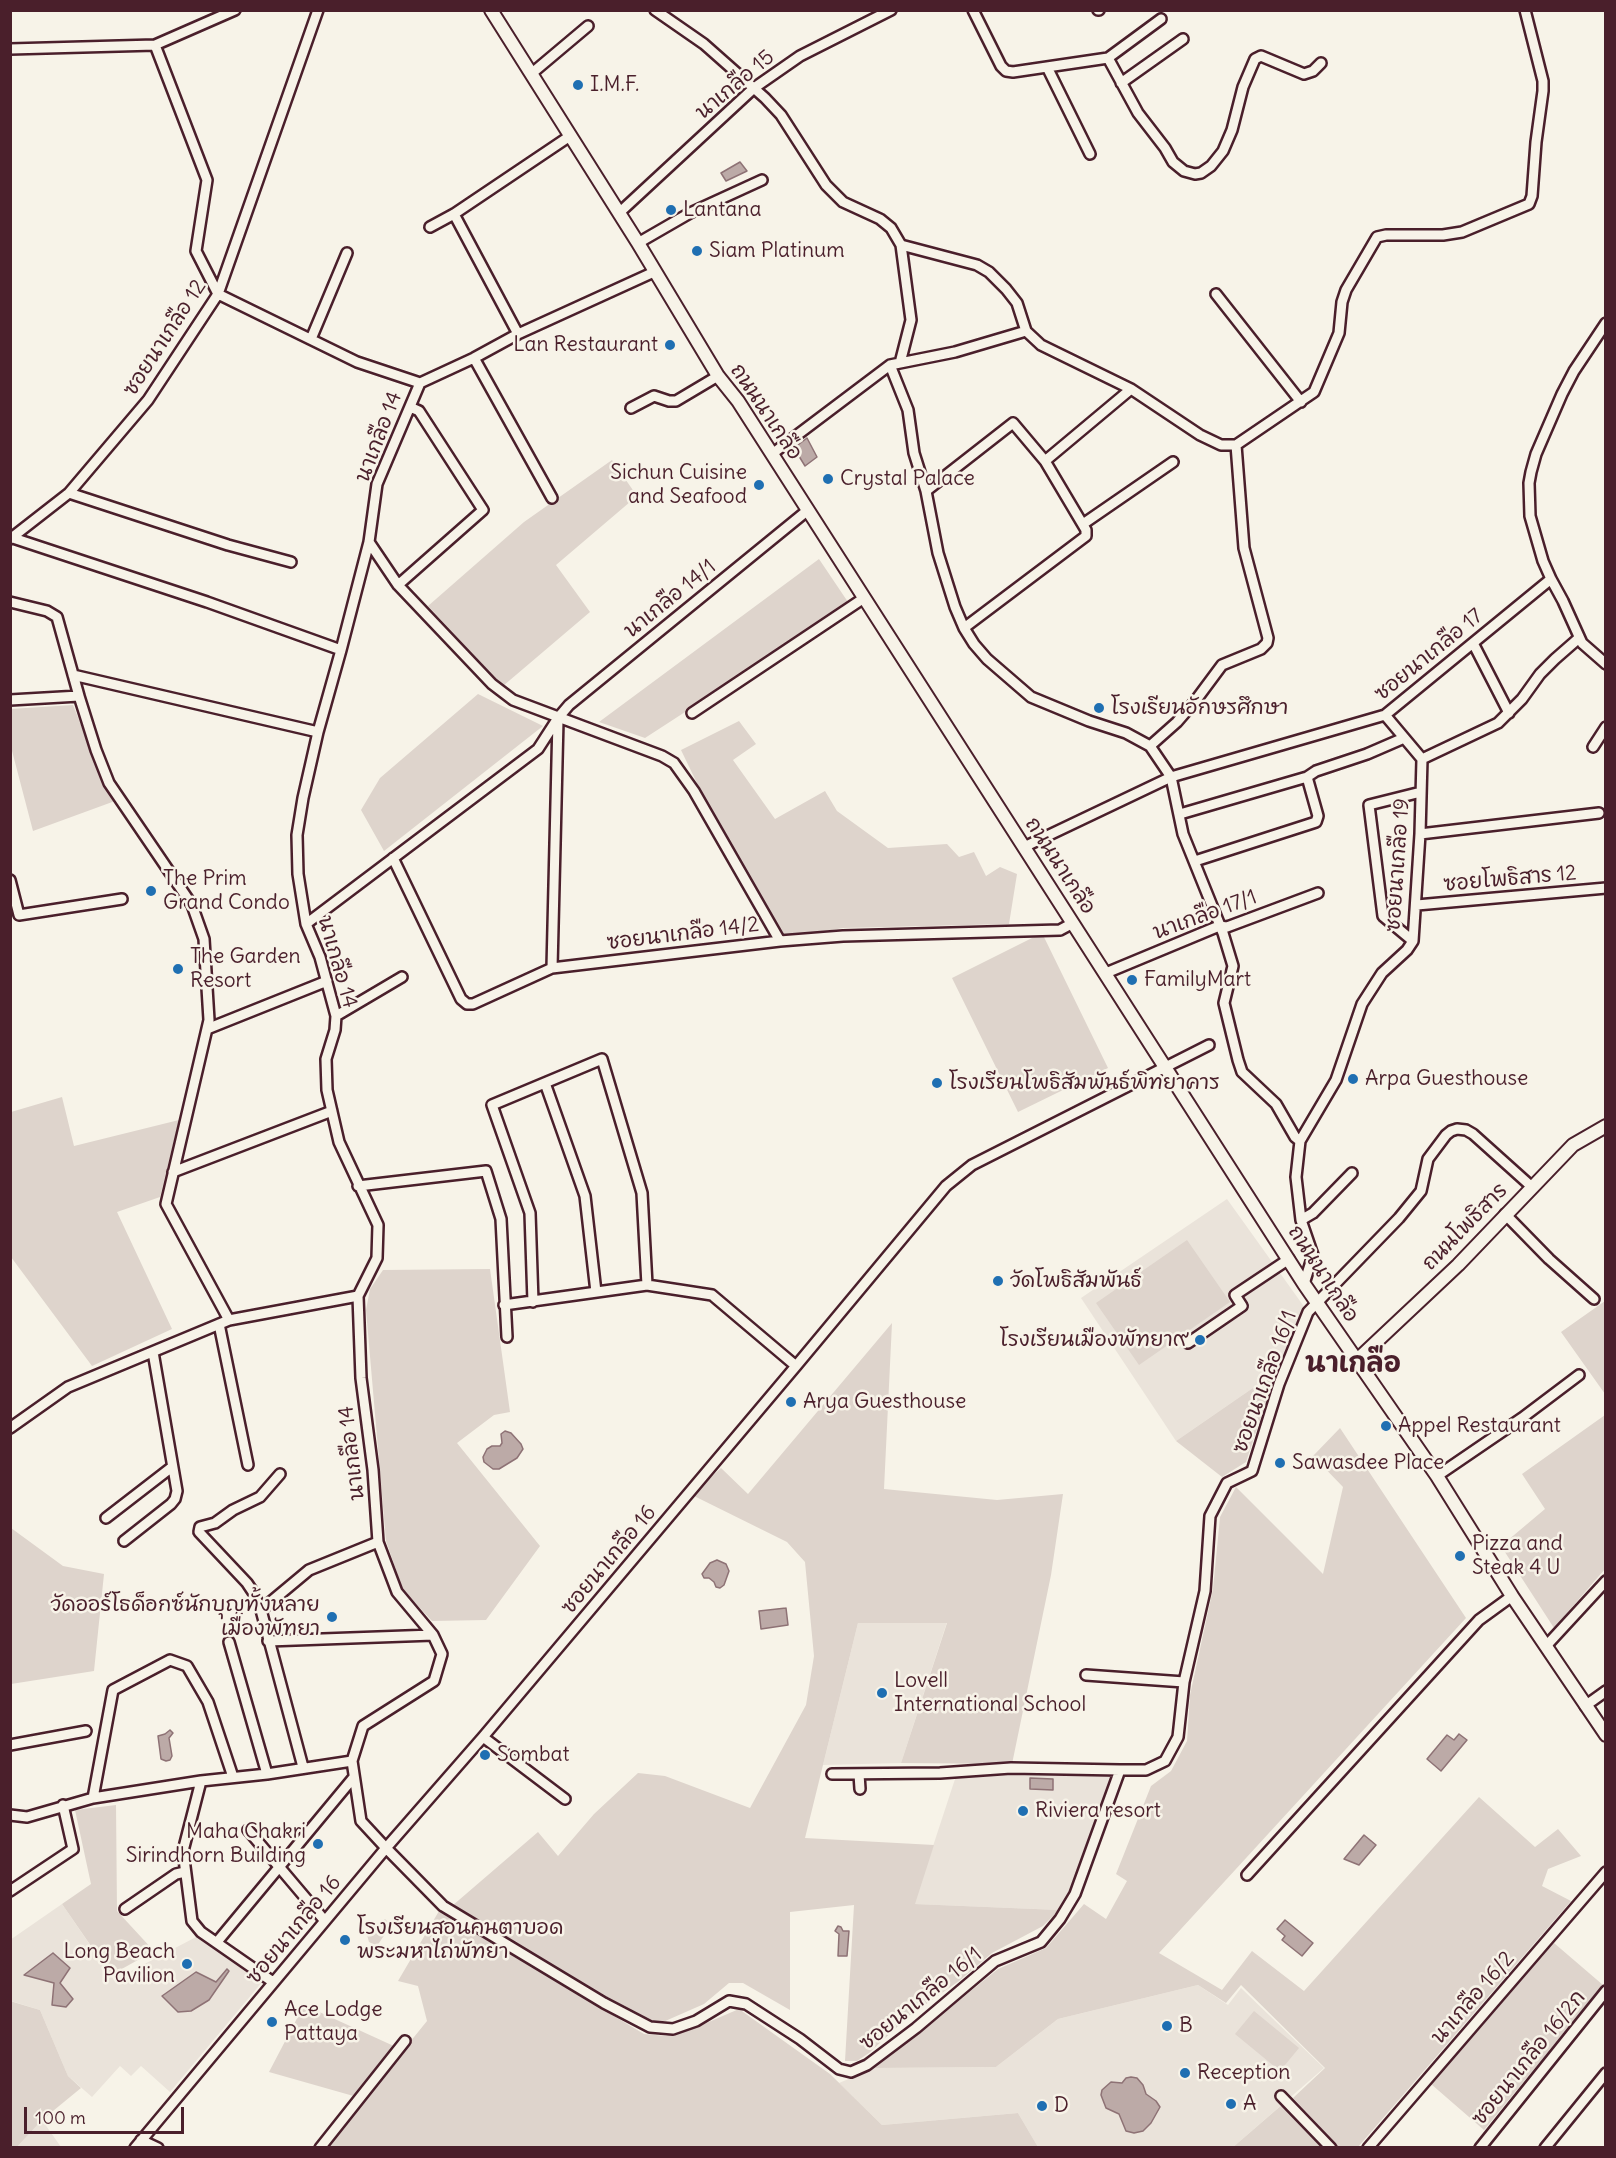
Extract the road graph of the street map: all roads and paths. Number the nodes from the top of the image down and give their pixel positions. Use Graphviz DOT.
graph roads {
  1 [pos="235,10"];
  2 [pos="318,10"];
  3 [pos="491,10"];
  4 [pos="655,10"];
  5 [pos="891,10"];
  6 [pos="1525,10"];
  7 [pos="977,12"];
  8 [pos="1161,19"];
  9 [pos="588,26"];
  10 [pos="1183,39"];
  11 [pos="155,45"];
  12 [pos="10,49"];
  13 [pos="1108,58"];
  14 [pos="1321,63"];
  15 [pos="1047,67"];
  16 [pos="531,74"];
  17 [pos="1121,83"];
  18 [pos="754,88"];
  19 [pos="570,136"];
  20 [pos="1090,154"];
  21 [pos="762,180"];
  22 [pos="619,213"];
  23 [pos="454,214"];
  24 [pos="430,228"];
  25 [pos="638,243"];
  26 [pos="901,245"];
  27 [pos="346,253"];
  28 [pos="654,272"];
  29 [pos="218,294"];
  30 [pos="1216,294"];
  31 [pos="1605,323"];
  32 [pos="1026,331"];
  33 [pos="518,334"];
  34 [pos="311,339"];
  35 [pos="474,358"];
  36 [pos="895,364"];
  37 [pos="718,376"];
  38 [pos="420,383"];
  39 [pos="1131,390"];
  40 [pos="1301,402"];
  41 [pos="410,407"];
  42 [pos="631,408"];
  43 [pos="1236,445"];
  44 [pos="772,454"];
  45 [pos="1044,461"];
  46 [pos="1173,462"];
  47 [pos="926,490"];
  48 [pos="69,493"];
  49 [pos="552,498"];
  50 [pos="808,510"];
  51 [pos="1083,524"];
  52 [pos="11,538"];
  53 [pos="369,542"];
  54 [pos="291,562"];
  55 [pos="1551,579"];
  56 [pos="398,585"];
  57 [pos="864,598"];
  58 [pos="10,602"];
  59 [pos="964,627"];
  60 [pos="1580,638"];
  61 [pos="1473,643"];
  62 [pos="341,650"];
  63 [pos="1605,664"];
  64 [pos="73,675"];
  65 [pos="79,696"];
  66 [pos="10,700"];
  67 [pos="692,713"];
  68 [pos="1509,713"];
  69 [pos="1385,715"];
  70 [pos="558,718"];
  71 [pos="1605,727"];
  72 [pos="318,732"];
  73 [pos="1404,738"];
  74 [pos="1149,746"];
  75 [pos="1593,747"];
  76 [pos="1422,759"];
  77 [pos="1171,777"];
  78 [pos="1307,777"];
  79 [pos="1421,792"];
  80 [pos="1599,813"];
  81 [pos="1180,814"];
  82 [pos="1420,834"];
  83 [pos="1024,847"];
  84 [pos="393,858"];
  85 [pos="1195,861"];
  86 [pos="10,880"];
  87 [pos="1605,888"];
  88 [pos="1318,893"];
  89 [pos="122,899"];
  90 [pos="1417,905"];
  91 [pos="1073,923"];
  92 [pos="306,924"];
  93 [pos="1219,926"];
  94 [pos="780,941"];
  95 [pos="1413,941"];
  96 [pos="552,968"];
  97 [pos="1106,973"];
  98 [pos="402,977"];
  99 [pos="327,981"];
  100 [pos="336,1016"];
  101 [pos="207,1029"];
  102 [pos="1209,1045"];
  103 [pos="1167,1067"];
  104 [pos="544,1083"];
  105 [pos="332,1111"];
  106 [pos="1605,1126"];
  107 [pos="1300,1141"];
  108 [pos="173,1172"];
  109 [pos="1352,1173"];
  110 [pos="358,1186"];
  111 [pos="1532,1187"];
  112 [pos="1505,1214"];
  113 [pos="1301,1220"];
  114 [pos="1289,1259"];
  115 [pos="1304,1284"];
  116 [pos="647,1285"];
  117 [pos="596,1292"];
  118 [pos="358,1296"];
  119 [pos="1594,1299"];
  120 [pos="533,1302"];
  121 [pos="1317,1302"];
  122 [pos="504,1305"];
  123 [pos="230,1320"];
  124 [pos="219,1324"];
  125 [pos="507,1337"];
  126 [pos="1188,1342"];
  127 [pos="153,1352"];
  128 [pos="1357,1360"];
  129 [pos="796,1366"];
  130 [pos="1579,1376"];
  131 [pos="10,1428"];
  132 [pos="248,1466"];
  133 [pos="172,1467"];
  134 [pos="280,1474"];
  135 [pos="1437,1476"];
  136 [pos="106,1518"];
  137 [pos="124,1541"];
  138 [pos="378,1542"];
  139 [pos="1605,1581"];
  140 [pos="1512,1596"];
  141 [pos="261,1610"];
  142 [pos="433,1635"];
  143 [pos="268,1641"];
  144 [pos="228,1642"];
  145 [pos="1547,1645"];
  146 [pos="1086,1675"];
  147 [pos="1184,1682"];
  148 [pos="1605,1691"];
  149 [pos="1585,1706"];
  150 [pos="86,1731"];
  151 [pos="1605,1735"];
  152 [pos="483,1737"];
  153 [pos="10,1746"];
  154 [pos="352,1761"];
  155 [pos="303,1767"];
  156 [pos="1120,1770"];
  157 [pos="267,1774"];
  158 [pos="832,1774"];
  159 [pos="860,1774"];
  160 [pos="233,1777"];
  161 [pos="354,1777"];
  162 [pos="201,1781"];
  163 [pos="860,1789"];
  164 [pos="93,1798"];
  165 [pos="565,1799"];
  166 [pos="63,1805"];
  167 [pos="10,1815"];
  168 [pos="248,1830"];
  169 [pos="386,1848"];
  170 [pos="280,1867"];
  171 [pos="185,1872"];
  172 [pos="1605,1872"];
  173 [pos="1246,1875"];
  174 [pos="10,1891"];
  175 [pos="125,1910"];
  176 [pos="325,1921"];
  177 [pos="217,1942"];
  178 [pos="273,1982"];
  179 [pos="1605,1991"];
  180 [pos="405,2041"];
  181 [pos="1605,2073"];
  182 [pos="1281,2096"];
  183 [pos="138,2144"];
  184 [pos="158,2148"];
  185 [pos="320,2148"];
  186 [pos="1331,2148"];
  187 [pos="1368,2148"];
  188 [pos="1480,2148"];
  189 [pos="1545,2148"];
  1 -- 11 [label="street"];
  2 -- 29 [label="street, ซอยนาเกลือ 12"];
  3 -- 16 [label="street, ถนนนาเกลือ"];
  4 -- 18 [label="street"];
  5 -- 18 [label="street, นาเกลือ 15"];
  6 -- 40 [label="street"];
  7 -- 15 [label="street"];
  8 -- 13 [label="street"];
  9 -- 16 [label="street"];
  10 -- 17 [label="street"];
  11 -- 12 [label="street"];
  11 -- 29 [label="street"];
  13 -- 15 [label="street"];
  13 -- 17 [label="street"];
  14 -- 17 [label="street"];
  15 -- 20 [label="street"];
  16 -- 19 [label="street, ถนนนาเกลือ"];
  18 -- 22 [label="street, นาเกลือ 15"];
  18 -- 26 [label="street"];
  19 -- 22 [label="street, ถนนนาเกลือ"];
  19 -- 23 [label="street"];
  21 -- 25 [label="street"];
  22 -- 25 [label="street, ถนนนาเกลือ"];
  23 -- 24 [label="street"];
  23 -- 33 [label="street"];
  25 -- 28 [label="street, ถนนนาเกลือ"];
  26 -- 32 [label="street"];
  26 -- 36 [label="street"];
  27 -- 34 [label="street"];
  28 -- 33 [label="street, นาเกลือ 14"];
  28 -- 37 [label="street, ถนนนาเกลือ"];
  29 -- 34 [label="street"];
  29 -- 48 [label="street, ซอยนาเกลือ 12"];
  30 -- 40 [label="street"];
  31 -- 55 [label="street"];
  32 -- 36 [label="street"];
  32 -- 39 [label="street"];
  33 -- 35 [label="street, นาเกลือ 14"];
  34 -- 38 [label="street"];
  35 -- 38 [label="street, นาเกลือ 14"];
  35 -- 49 [label="street"];
  36 -- 44 [label="street"];
  36 -- 47 [label="street"];
  37 -- 42 [label="street"];
  37 -- 44 [label="street, ถนนนาเกลือ"];
  38 -- 41 [label="street, นาเกลือ 14"];
  39 -- 43 [label="street"];
  39 -- 45 [label="street"];
  40 -- 43 [label="street"];
  41 -- 53 [label="street, นาเกลือ 14"];
  41 -- 56 [label="street"];
  43 -- 74 [label="street"];
  44 -- 50 [label="street, ถนนนาเกลือ"];
  45 -- 47 [label="street"];
  45 -- 51 [label="street"];
  46 -- 51 [label="street"];
  47 -- 59 [label="street"];
  48 -- 52 [label="street, ซอยนาเกลือ 12"];
  48 -- 54 [label="street"];
  50 -- 57 [label="street, ถนนนาเกลือ"];
  50 -- 70 [label="street, นาเกลือ 14/1"];
  51 -- 59 [label="street"];
  52 -- 62 [label="street"];
  53 -- 56 [label="street"];
  53 -- 62 [label="street, นาเกลือ 14"];
  55 -- 60 [label="street"];
  55 -- 61 [label="street, ซอยนาเกลือ 17"];
  56 -- 70 [label="street"];
  57 -- 67 [label="street"];
  57 -- 83 [label="street, ถนนนาเกลือ"];
  58 -- 64 [label="street"];
  59 -- 74 [label="street"];
  60 -- 63 [label="street"];
  60 -- 68 [label="street"];
  61 -- 68 [label="street"];
  61 -- 69 [label="street, ซอยนาเกลือ 17"];
  62 -- 72 [label="street, นาเกลือ 14"];
  64 -- 65 [label="street"];
  64 -- 72 [label="street"];
  65 -- 66 [label="street"];
  65 -- 101 [label="street"];
  68 -- 76 [label="street"];
  69 -- 73 [label="street"];
  69 -- 77 [label="street, ซอยนาเกลือ 17"];
  70 -- 84 [label="street, นาเกลือ 14/1"];
  70 -- 94 [label="street"];
  70 -- 96 [label="street"];
  71 -- 75 [label="street"];
  72 -- 92 [label="street, นาเกลือ 14"];
  73 -- 76 [label="street"];
  73 -- 78 [label="street"];
  74 -- 77 [label="street"];
  76 -- 79 [label="street, ซอยนาเกลือ 19"];
  77 -- 81 [label="street"];
  77 -- 83 [label="street, ซอยนาเกลือ 17"];
  78 -- 81 [label="street"];
  78 -- 85 [label="street"];
  79 -- 82 [label="street, ซอยนาเกลือ 19"];
  79 -- 95 [label="street"];
  80 -- 82 [label="street"];
  81 -- 85 [label="street"];
  82 -- 90 [label="street, ซอยนาเกลือ 19"];
  83 -- 91 [label="street, ถนนนาเกลือ"];
  84 -- 92 [label="street, นาเกลือ 14/1"];
  84 -- 96 [label="street, ซอยนาเกลือ 14/2"];
  85 -- 93 [label="street"];
  86 -- 89 [label="street"];
  87 -- 90 [label="street, ซอยโพธิสาร 12"];
  88 -- 93 [label="street, นาเกลือ 17/1"];
  90 -- 95 [label="street, ซอยนาเกลือ 19"];
  91 -- 94 [label="street, ซอยนาเกลือ 14/2"];
  91 -- 97 [label="street, ถนนนาเกลือ"];
  92 -- 99 [label="street, นาเกลือ 14"];
  93 -- 97 [label="street, นาเกลือ 17/1"];
  93 -- 107 [label="street"];
  94 -- 96 [label="street, ซอยนาเกลือ 14/2"];
  95 -- 107 [label="street, ซอยนาเกลือ 19"];
  97 -- 103 [label="street, ถนนนาเกลือ"];
  98 -- 100 [label="street"];
  99 -- 100 [label="street, นาเกลือ 14"];
  99 -- 101 [label="street"];
  100 -- 105 [label="street, นาเกลือ 14"];
  101 -- 108 [label="street"];
  102 -- 103 [label="street, ซอยนาเกลือ 16"];
  103 -- 114 [label="street, ถนนนาเกลือ"];
  103 -- 129 [label="street, ซอยนาเกลือ 16"];
  104 -- 116 [label="street"];
  104 -- 117 [label="street"];
  104 -- 120 [label="street"];
  105 -- 108 [label="street"];
  105 -- 110 [label="street, นาเกลือ 14"];
  106 -- 111 [label="street, ถนนโพธิสาร"];
  107 -- 113 [label="street, ซอยนาเกลือ 19"];
  108 -- 123 [label="street"];
  109 -- 113 [label="street"];
  110 -- 118 [label="street, นาเกลือ 14"];
  110 -- 122 [label="street"];
  111 -- 112 [label="street, ถนนโพธิสาร"];
  111 -- 121 [label="street, ซอยนาเกลือ 16/1"];
  112 -- 119 [label="street"];
  112 -- 128 [label="street, ถนนโพธิสาร"];
  113 -- 115 [label="street, ซอยนาเกลือ 19"];
  114 -- 115 [label="street, ถนนนาเกลือ"];
  114 -- 126 [label="street"];
  115 -- 121 [label="street, ถนนนาเกลือ"];
  116 -- 117 [label="street"];
  116 -- 129 [label="street"];
  117 -- 120 [label="street"];
  118 -- 123 [label="street"];
  118 -- 138 [label="street, นาเกลือ 14"];
  120 -- 122 [label="street"];
  121 -- 128 [label="street, ถนนนาเกลือ"];
  121 -- 147 [label="street, ซอยนาเกลือ 16/1"];
  122 -- 125 [label="street"];
  123 -- 124 [label="street"];
  124 -- 127 [label="street"];
  124 -- 132 [label="street"];
  127 -- 131 [label="street"];
  127 -- 133 [label="street"];
  128 -- 135 [label="street, ถนนนาเกลือ"];
  129 -- 152 [label="street, ซอยนาเกลือ 16"];
  130 -- 135 [label="street"];
  133 -- 136 [label="street"];
  133 -- 137 [label="street"];
  134 -- 141 [label="street"];
  135 -- 140 [label="street, ถนนนาเกลือ"];
  138 -- 141 [label="street"];
  138 -- 142 [label="street, นาเกลือ 14"];
  139 -- 145 [label="street"];
  140 -- 145 [label="street, ถนนนาเกลือ"];
  140 -- 173 [label="street"];
  141 -- 143 [label="street"];
  142 -- 143 [label="street"];
  142 -- 154 [label="street, นาเกลือ 14"];
  143 -- 155 [label="street"];
  144 -- 157 [label="street"];
  145 -- 149 [label="street, ถนนนาเกลือ"];
  146 -- 147 [label="street"];
  147 -- 156 [label="street, ซอยนาเกลือ 16/1"];
  148 -- 149 [label="street"];
  149 -- 151 [label="street, ถนนนาเกลือ"];
  150 -- 153 [label="street"];
  152 -- 165 [label="street"];
  152 -- 169 [label="street, ซอยนาเกลือ 16"];
  154 -- 155 [label="street"];
  154 -- 161 [label="street, นาเกลือ 14"];
  155 -- 157 [label="street"];
  156 -- 159 [label="street"];
  156 -- 169 [label="street, ซอยนาเกลือ 16/1"];
  157 -- 160 [label="street"];
  158 -- 159 [label="street"];
  159 -- 163 [label="street"];
  160 -- 162 [label="street"];
  160 -- 164 [label="street"];
  161 -- 169 [label="street, นาเกลือ 14"];
  161 -- 170 [label="street"];
  162 -- 164 [label="street"];
  162 -- 171 [label="street"];
  164 -- 166 [label="street"];
  166 -- 167 [label="street"];
  166 -- 174 [label="street"];
  168 -- 170 [label="street"];
  169 -- 176 [label="street, ซอยนาเกลือ 16"];
  170 -- 176 [label="street"];
  170 -- 177 [label="street"];
  171 -- 175 [label="street"];
  171 -- 177 [label="street"];
  172 -- 187 [label="street, นาเกลือ 16/2"];
  176 -- 178 [label="street, ซอยนาเกลือ 16"];
  177 -- 178 [label="street"];
  178 -- 183 [label="street, ซอยนาเกลือ 16"];
  179 -- 188 [label="street, ซอยนาเกลือ 16/2ก"];
  180 -- 185 [label="street"];
  181 -- 189 [label="street"];
  182 -- 186 [label="street"];
  183 -- 184 [label="street"];
}
